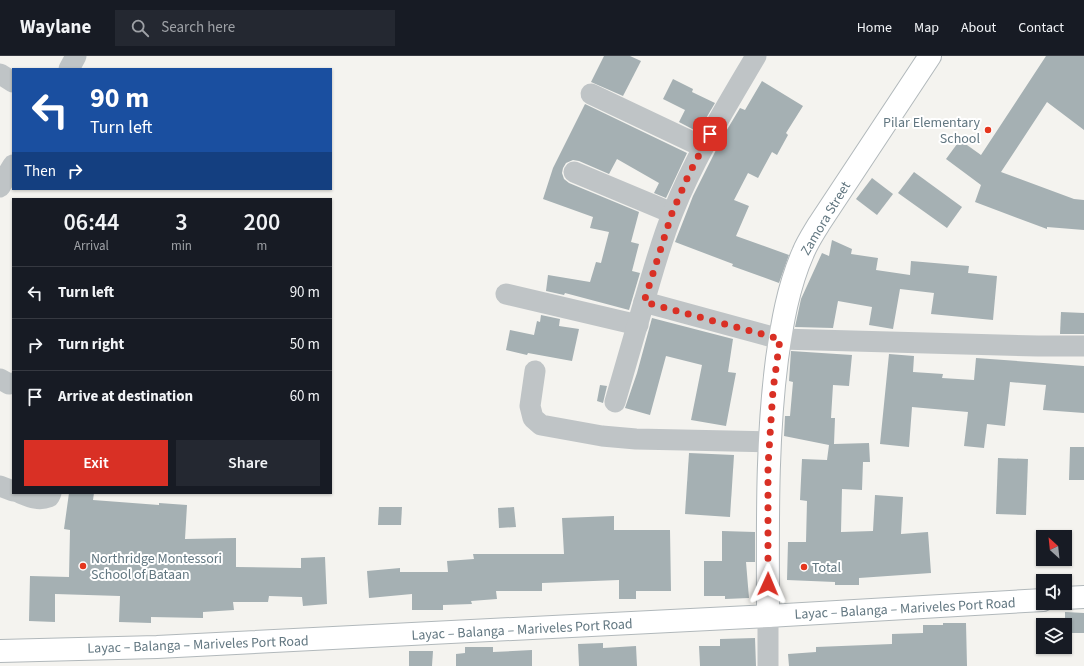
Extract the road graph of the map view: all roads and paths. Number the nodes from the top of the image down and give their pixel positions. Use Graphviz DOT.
graph roads {
  1 [pos="76,56"];
  2 [pos="756,56"];
  3 [pos="930,56"];
  4 [pos="70,68"];
  5 [pos="0,74"];
  6 [pos="12,81"];
  7 [pos="591,94"];
  8 [pos="703,147"];
  9 [pos="12,167"];
  10 [pos="574,172"];
  11 [pos="0,188"];
  12 [pos="672,213"];
  13 [pos="506,294"];
  14 [pos="644,302"];
  15 [pos="638,325"];
  16 [pos="780,339"];
  17 [pos="1084,346"];
  18 [pos="535,371"];
  19 [pos="615,402"];
  20 [pos="770,442"];
  21 [pos="0,486"];
  22 [pos="12,490"];
  23 [pos="23,494"];
  24 [pos="51,494"];
  25 [pos="1084,597"];
  26 [pos="1072,598"];
  27 [pos="1036,600"];
  28 [pos="768,616"];
  29 [pos="0,651"];
  30 [pos="768,666"];
  1 -- 4 [label="street"];
  2 -- 8 [label="street"];
  3 -- 16 [label="main road, Zamora Street"];
  5 -- 6 [label="street"];
  7 -- 8 [label="street"];
  8 -- 12 [label="street"];
  9 -- 11 [label="street"];
  10 -- 12 [label="street"];
  12 -- 14 [label="street"];
  13 -- 15 [label="street"];
  14 -- 15 [label="street"];
  14 -- 16 [label="street"];
  15 -- 19 [label="street"];
  16 -- 17 [label="street"];
  16 -- 20 [label="main road, Zamora Street"];
  18 -- 20 [label="street"];
  20 -- 28 [label="main road, Zamora Street"];
  21 -- 22 [label="street"];
  23 -- 24 [label="street"];
  25 -- 26 [label="main road"];
  27 -- 28 [label="main road, Layac – Balanga – Mariveles Port Road"];
  28 -- 29 [label="main road, Layac – Balanga – Mariveles Port Road"];
  28 -- 30 [label="street"];
}
